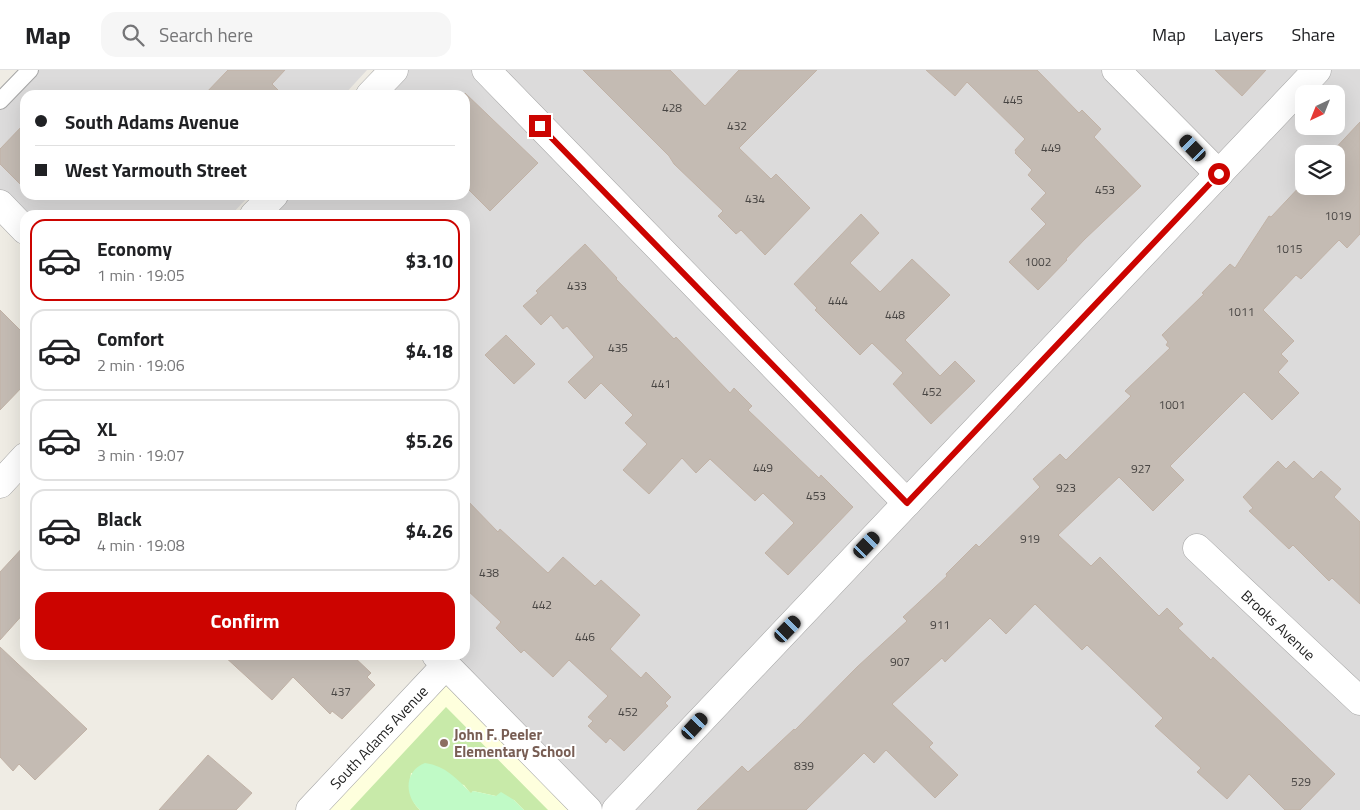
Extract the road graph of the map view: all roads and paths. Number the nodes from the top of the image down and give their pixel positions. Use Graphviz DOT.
graph roads {
  1 [pos="30,70"];
  2 [pos="394,70"];
  3 [pos="486,70"];
  4 [pos="1116,70"];
  5 [pos="1317,70"];
  6 [pos="375,90"];
  7 [pos="0,101"];
  8 [pos="1219,174"];
  9 [pos="269,200"];
  10 [pos="0,204"];
  11 [pos="259,210"];
  12 [pos="20,225"];
  13 [pos="20,462"];
  14 [pos="0,484"];
  15 [pos="907,503"];
  16 [pos="1197,548"];
  17 [pos="441,660"];
  18 [pos="1360,701"];
  19 [pos="310,810"];
  20 [pos="588,810"];
  21 [pos="616,810"];
  1 -- 7 [label="lane"];
  2 -- 6 [label="street"];
  3 -- 15 [label="street"];
  4 -- 8 [label="street"];
  5 -- 8 [label="street"];
  8 -- 15 [label="street"];
  9 -- 11 [label="street"];
  10 -- 12 [label="street"];
  13 -- 14 [label="street"];
  15 -- 21 [label="street"];
  16 -- 18 [label="street, Brooks Avenue"];
  17 -- 19 [label="street, South Adams Avenue"];
  17 -- 20 [label="street"];
}
